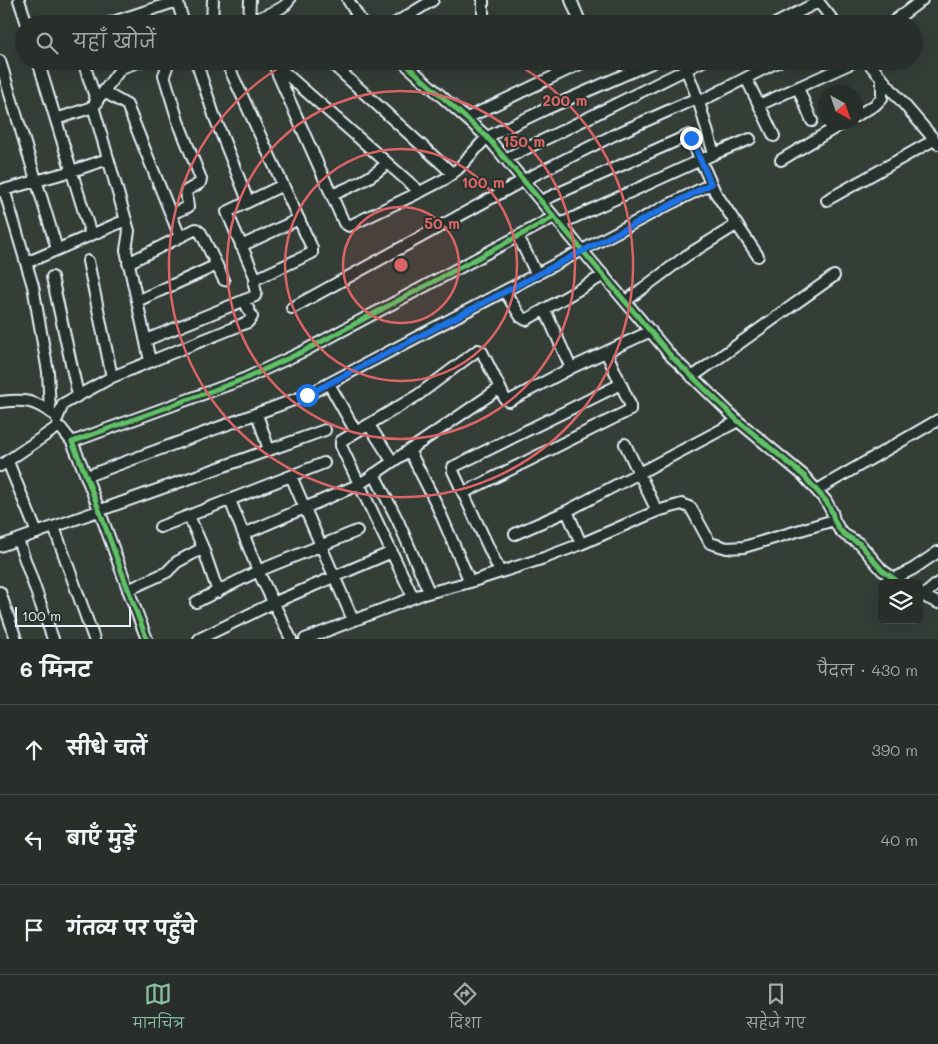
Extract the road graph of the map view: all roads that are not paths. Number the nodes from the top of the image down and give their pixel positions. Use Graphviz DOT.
graph roads {
  1 [pos="19,0"];
  2 [pos="177,0"];
  3 [pos="213,0"];
  4 [pos="250,0"];
  5 [pos="289,0"];
  6 [pos="348,0"];
  7 [pos="433,0"];
  8 [pos="483,0"];
  9 [pos="571,0"];
  10 [pos="922,0"];
  11 [pos="818,1"];
  12 [pos="24,15"];
  13 [pos="133,15"];
  14 [pos="181,15"];
  15 [pos="212,15"];
  16 [pos="247,15"];
  17 [pos="265,15"];
  18 [pos="357,15"];
  19 [pos="409,15"];
  20 [pos="483,15"];
  21 [pos="577,15"];
  22 [pos="792,15"];
  23 [pos="829,15"];
  24 [pos="902,15"];
  25 [pos="0,61"];
  26 [pos="41,70"];
  27 [pos="86,70"];
  28 [pos="117,70"];
  29 [pos="166,70"];
  30 [pos="199,70"];
  31 [pos="230,70"];
  32 [pos="276,70"];
  33 [pos="287,70"];
  34 [pos="339,70"];
  35 [pos="412,70"];
  36 [pos="567,70"];
  37 [pos="635,70"];
  38 [pos="677,70"];
  39 [pos="687,70"];
  40 [pos="762,70"];
  41 [pos="837,70"];
  42 [pos="874,70"];
  43 [pos="746,78"];
  44 [pos="882,80"];
  45 [pos="798,88"];
  46 [pos="104,92"];
  47 [pos="698,100"];
  48 [pos="95,104"];
  49 [pos="759,105"];
  50 [pos="863,112"];
  51 [pos="466,118"];
  52 [pos="56,119"];
  53 [pos="812,121"];
  54 [pos="831,130"];
  55 [pos="774,136"];
  56 [pos="487,137"];
  57 [pos="750,138"];
  58 [pos="936,142"];
  59 [pos="714,154"];
  60 [pos="505,158"];
  61 [pos="108,159"];
  62 [pos="701,160"];
  63 [pos="780,160"];
  64 [pos="387,163"];
  65 [pos="72,171"];
  66 [pos="452,173"];
  67 [pos="524,180"];
  68 [pos="37,181"];
  69 [pos="711,184"];
  70 [pos="283,185"];
  71 [pos="2,190"];
  72 [pos="420,192"];
  73 [pos="332,195"];
  74 [pos="827,200"];
  75 [pos="248,201"];
  76 [pos="542,201"];
  77 [pos="171,214"];
  78 [pos="299,219"];
  79 [pos="126,220"];
  80 [pos="557,220"];
  81 [pos="736,225"];
  82 [pos="91,235"];
  83 [pos="518,236"];
  84 [pos="180,237"];
  85 [pos="241,246"];
  86 [pos="57,249"];
  87 [pos="583,250"];
  88 [pos="758,256"];
  89 [pos="88,261"];
  90 [pos="26,263"];
  91 [pos="128,263"];
  92 [pos="217,265"];
  93 [pos="537,275"];
  94 [pos="604,275"];
  95 [pos="834,276"];
  96 [pos="52,277"];
  97 [pos="256,279"];
  98 [pos="224,280"];
  99 [pos="504,292"];
  100 [pos="244,300"];
  101 [pos="137,301"];
  102 [pos="626,301"];
  103 [pos="292,308"];
  104 [pos="545,310"];
  105 [pos="651,331"];
  106 [pos="146,340"];
  107 [pos="606,352"];
  108 [pos="150,361"];
  109 [pos="571,368"];
  110 [pos="112,377"];
  111 [pos="692,378"];
  112 [pos="329,384"];
  113 [pos="621,384"];
  114 [pos="500,388"];
  115 [pos="78,395"];
  116 [pos="0,402"];
  117 [pos="50,411"];
  118 [pos="257,414"];
  119 [pos="938,420"];
  120 [pos="738,421"];
  121 [pos="59,424"];
  122 [pos="369,425"];
  123 [pos="325,430"];
  124 [pos="356,432"];
  125 [pos="72,442"];
  126 [pos="625,444"];
  127 [pos="270,450"];
  128 [pos="409,450"];
  129 [pos="392,461"];
  130 [pos="324,462"];
  131 [pos="4,464"];
  132 [pos="640,472"];
  133 [pos="374,474"];
  134 [pos="87,476"];
  135 [pos="291,476"];
  136 [pos="360,484"];
  137 [pos="817,490"];
  138 [pos="463,492"];
  139 [pos="230,500"];
  140 [pos="305,508"];
  141 [pos="100,511"];
  142 [pos="567,511"];
  143 [pos="657,511"];
  144 [pos="189,516"];
  145 [pos="834,520"];
  146 [pos="54,527"];
  147 [pos="160,527"];
  148 [pos="357,531"];
  149 [pos="37,533"];
  150 [pos="244,534"];
  151 [pos="514,534"];
  152 [pos="18,540"];
  153 [pos="581,544"];
  154 [pos="0,546"];
  155 [pos="321,546"];
  156 [pos="203,548"];
  157 [pos="392,552"];
  158 [pos="938,552"];
  159 [pos="258,571"];
  160 [pos="500,572"];
  161 [pos="334,576"];
  162 [pos="893,579"];
  163 [pos="899,579"];
  164 [pos="470,582"];
  165 [pos="938,583"];
  166 [pos="128,590"];
  167 [pos="0,592"];
  168 [pos="218,592"];
  169 [pos="429,592"];
  170 [pos="923,594"];
  171 [pos="923,596"];
  172 [pos="413,597"];
  173 [pos="196,602"];
  174 [pos="938,603"];
  175 [pos="274,604"];
  176 [pos="353,620"];
  177 [pos="16,639"];
  178 [pos="53,639"];
  179 [pos="94,639"];
  180 [pos="147,639"];
  181 [pos="199,639"];
  182 [pos="291,639"];
  183 [pos="305,639"];
  1 -- 12 [label="street"];
  2 -- 13 [label="street"];
  2 -- 14 [label="street"];
  3 -- 15 [label="street"];
  4 -- 16 [label="street"];
  5 -- 17 [label="street"];
  6 -- 18 [label="street"];
  7 -- 19 [label="street"];
  8 -- 20 [label="street"];
  9 -- 21 [label="street"];
  10 -- 24 [label="street"];
  11 -- 22 [label="street"];
  11 -- 23 [label="street"];
  25 -- 68 [label="street"];
  26 -- 52 [label="street"];
  27 -- 48 [label="street"];
  28 -- 46 [label="street"];
  29 -- 77 [label="street"];
  30 -- 75 [label="street"];
  31 -- 70 [label="street"];
  32 -- 73 [label="street"];
  33 -- 64 [label="street"];
  34 -- 66 [label="street"];
  35 -- 51 [label="street"];
  36 -- 51 [label="street"];
  37 -- 56 [label="street"];
  38 -- 60 [label="street"];
  39 -- 47 [label="street"];
  40 -- 43 [label="street"];
  41 -- 45 [label="street"];
  42 -- 44 [label="street"];
  43 -- 47 [label="street"];
  43 -- 49 [label="street"];
  44 -- 50 [label="street"];
  44 -- 58 [label="street"];
  45 -- 49 [label="street"];
  45 -- 53 [label="street"];
  46 -- 48 [label="street"];
  46 -- 77 [label="street"];
  47 -- 59 [label="street"];
  47 -- 67 [label="street"];
  48 -- 52 [label="street"];
  48 -- 61 [label="street"];
  49 -- 55 [label="street"];
  51 -- 56 [label="street"];
  52 -- 65 [label="street"];
  54 -- 63 [label="street"];
  56 -- 60 [label="street"];
  56 -- 66 [label="street"];
  57 -- 59 [label="street"];
  58 -- 74 [label="street"];
  59 -- 62 [label="street"];
  60 -- 67 [label="street"];
  61 -- 65 [label="street"];
  61 -- 79 [label="street"];
  62 -- 69 [label="street"];
  62 -- 76 [label="street"];
  62 -- 80 [label="street"];
  64 -- 72 [label="street"];
  64 -- 73 [label="street"];
  65 -- 68 [label="street"];
  65 -- 82 [label="street"];
  66 -- 72 [label="street"];
  67 -- 76 [label="street"];
  67 -- 103 [label="street"];
  68 -- 71 [label="street"];
  68 -- 86 [label="street"];
  69 -- 81 [label="street"];
  69 -- 87 [label="street"];
  70 -- 75 [label="street"];
  70 -- 78 [label="street"];
  71 -- 90 [label="street"];
  72 -- 73 [label="street"];
  75 -- 85 [label="street"];
  76 -- 80 [label="street"];
  77 -- 84 [label="street"];
  78 -- 85 [label="street"];
  78 -- 97 [label="street"];
  79 -- 82 [label="street"];
  79 -- 91 [label="street"];
  80 -- 83 [label="street"];
  80 -- 87 [label="street"];
  81 -- 88 [label="street"];
  81 -- 102 [label="street"];
  82 -- 86 [label="street"];
  83 -- 93 [label="street"];
  83 -- 125 [label="street"];
  84 -- 91 [label="street"];
  84 -- 92 [label="street"];
  85 -- 97 [label="street"];
  86 -- 90 [label="street"];
  87 -- 93 [label="street"];
  87 -- 94 [label="street"];
  89 -- 110 [label="street"];
  90 -- 117 [label="street"];
  91 -- 101 [label="street"];
  92 -- 98 [label="street"];
  92 -- 101 [label="street"];
  93 -- 99 [label="street"];
  94 -- 102 [label="street"];
  94 -- 104 [label="street"];
  95 -- 111 [label="street"];
  96 -- 115 [label="street"];
  97 -- 100 [label="street"];
  99 -- 104 [label="street"];
  99 -- 112 [label="street"];
  100 -- 106 [label="street"];
  100 -- 108 [label="street"];
  101 -- 106 [label="street"];
  102 -- 105 [label="street"];
  104 -- 109 [label="street"];
  105 -- 107 [label="street"];
  105 -- 111 [label="street"];
  106 -- 108 [label="street"];
  107 -- 109 [label="street"];
  107 -- 113 [label="street"];
  108 -- 110 [label="street"];
  109 -- 114 [label="street"];
  110 -- 115 [label="street"];
  111 -- 120 [label="street"];
  112 -- 118 [label="street"];
  112 -- 124 [label="street"];
  113 -- 138 [label="street"];
  113 -- 138 [label="street"];
  114 -- 122 [label="street"];
  114 -- 128 [label="street"];
  115 -- 121 [label="street"];
  116 -- 117 [label="street"];
  117 -- 121 [label="street"];
  118 -- 127 [label="street"];
  118 -- 134 [label="street"];
  119 -- 137 [label="street"];
  120 -- 132 [label="street"];
  120 -- 137 [label="street"];
  121 -- 125 [label="street"];
  121 -- 131 [label="street"];
  122 -- 124 [label="street"];
  122 -- 129 [label="street"];
  123 -- 127 [label="street"];
  124 -- 136 [label="street"];
  125 -- 134 [label="street"];
  126 -- 132 [label="street"];
  127 -- 141 [label="street"];
  128 -- 129 [label="street"];
  128 -- 164 [label="street"];
  129 -- 133 [label="street"];
  130 -- 135 [label="street"];
  131 -- 149 [label="street"];
  132 -- 142 [label="street"];
  132 -- 143 [label="street"];
  133 -- 136 [label="street"];
  133 -- 169 [label="street"];
  134 -- 141 [label="street"];
  135 -- 139 [label="street"];
  135 -- 140 [label="street"];
  136 -- 140 [label="street"];
  136 -- 157 [label="street"];
  137 -- 145 [label="street"];
  138 -- 160 [label="street"];
  139 -- 144 [label="street"];
  139 -- 150 [label="street"];
  140 -- 150 [label="street"];
  140 -- 155 [label="street"];
  141 -- 146 [label="street"];
  141 -- 166 [label="street"];
  142 -- 151 [label="street"];
  142 -- 153 [label="street"];
  143 -- 145 [label="street"];
  143 -- 153 [label="street"];
  144 -- 147 [label="street"];
  144 -- 156 [label="street"];
  145 -- 162 [label="street"];
  146 -- 149 [label="street"];
  146 -- 179 [label="street"];
  148 -- 155 [label="street"];
  149 -- 152 [label="street"];
  150 -- 159 [label="street"];
  152 -- 154 [label="street"];
  152 -- 178 [label="street"];
  153 -- 160 [label="street"];
  155 -- 159 [label="street"];
  155 -- 161 [label="street"];
  156 -- 166 [label="street"];
  156 -- 168 [label="street"];
  157 -- 161 [label="street"];
  157 -- 172 [label="street"];
  158 -- 163 [label="street"];
  159 -- 168 [label="street"];
  159 -- 175 [label="street"];
  160 -- 164 [label="street"];
  161 -- 175 [label="street"];
  161 -- 176 [label="street"];
  164 -- 169 [label="street"];
  165 -- 170 [label="street"];
  166 -- 180 [label="street"];
  167 -- 177 [label="street"];
  168 -- 173 [label="street"];
  169 -- 172 [label="street"];
  171 -- 174 [label="street"];
  172 -- 176 [label="street"];
  175 -- 181 [label="street"];
  175 -- 182 [label="street"];
  176 -- 183 [label="street"];
}
